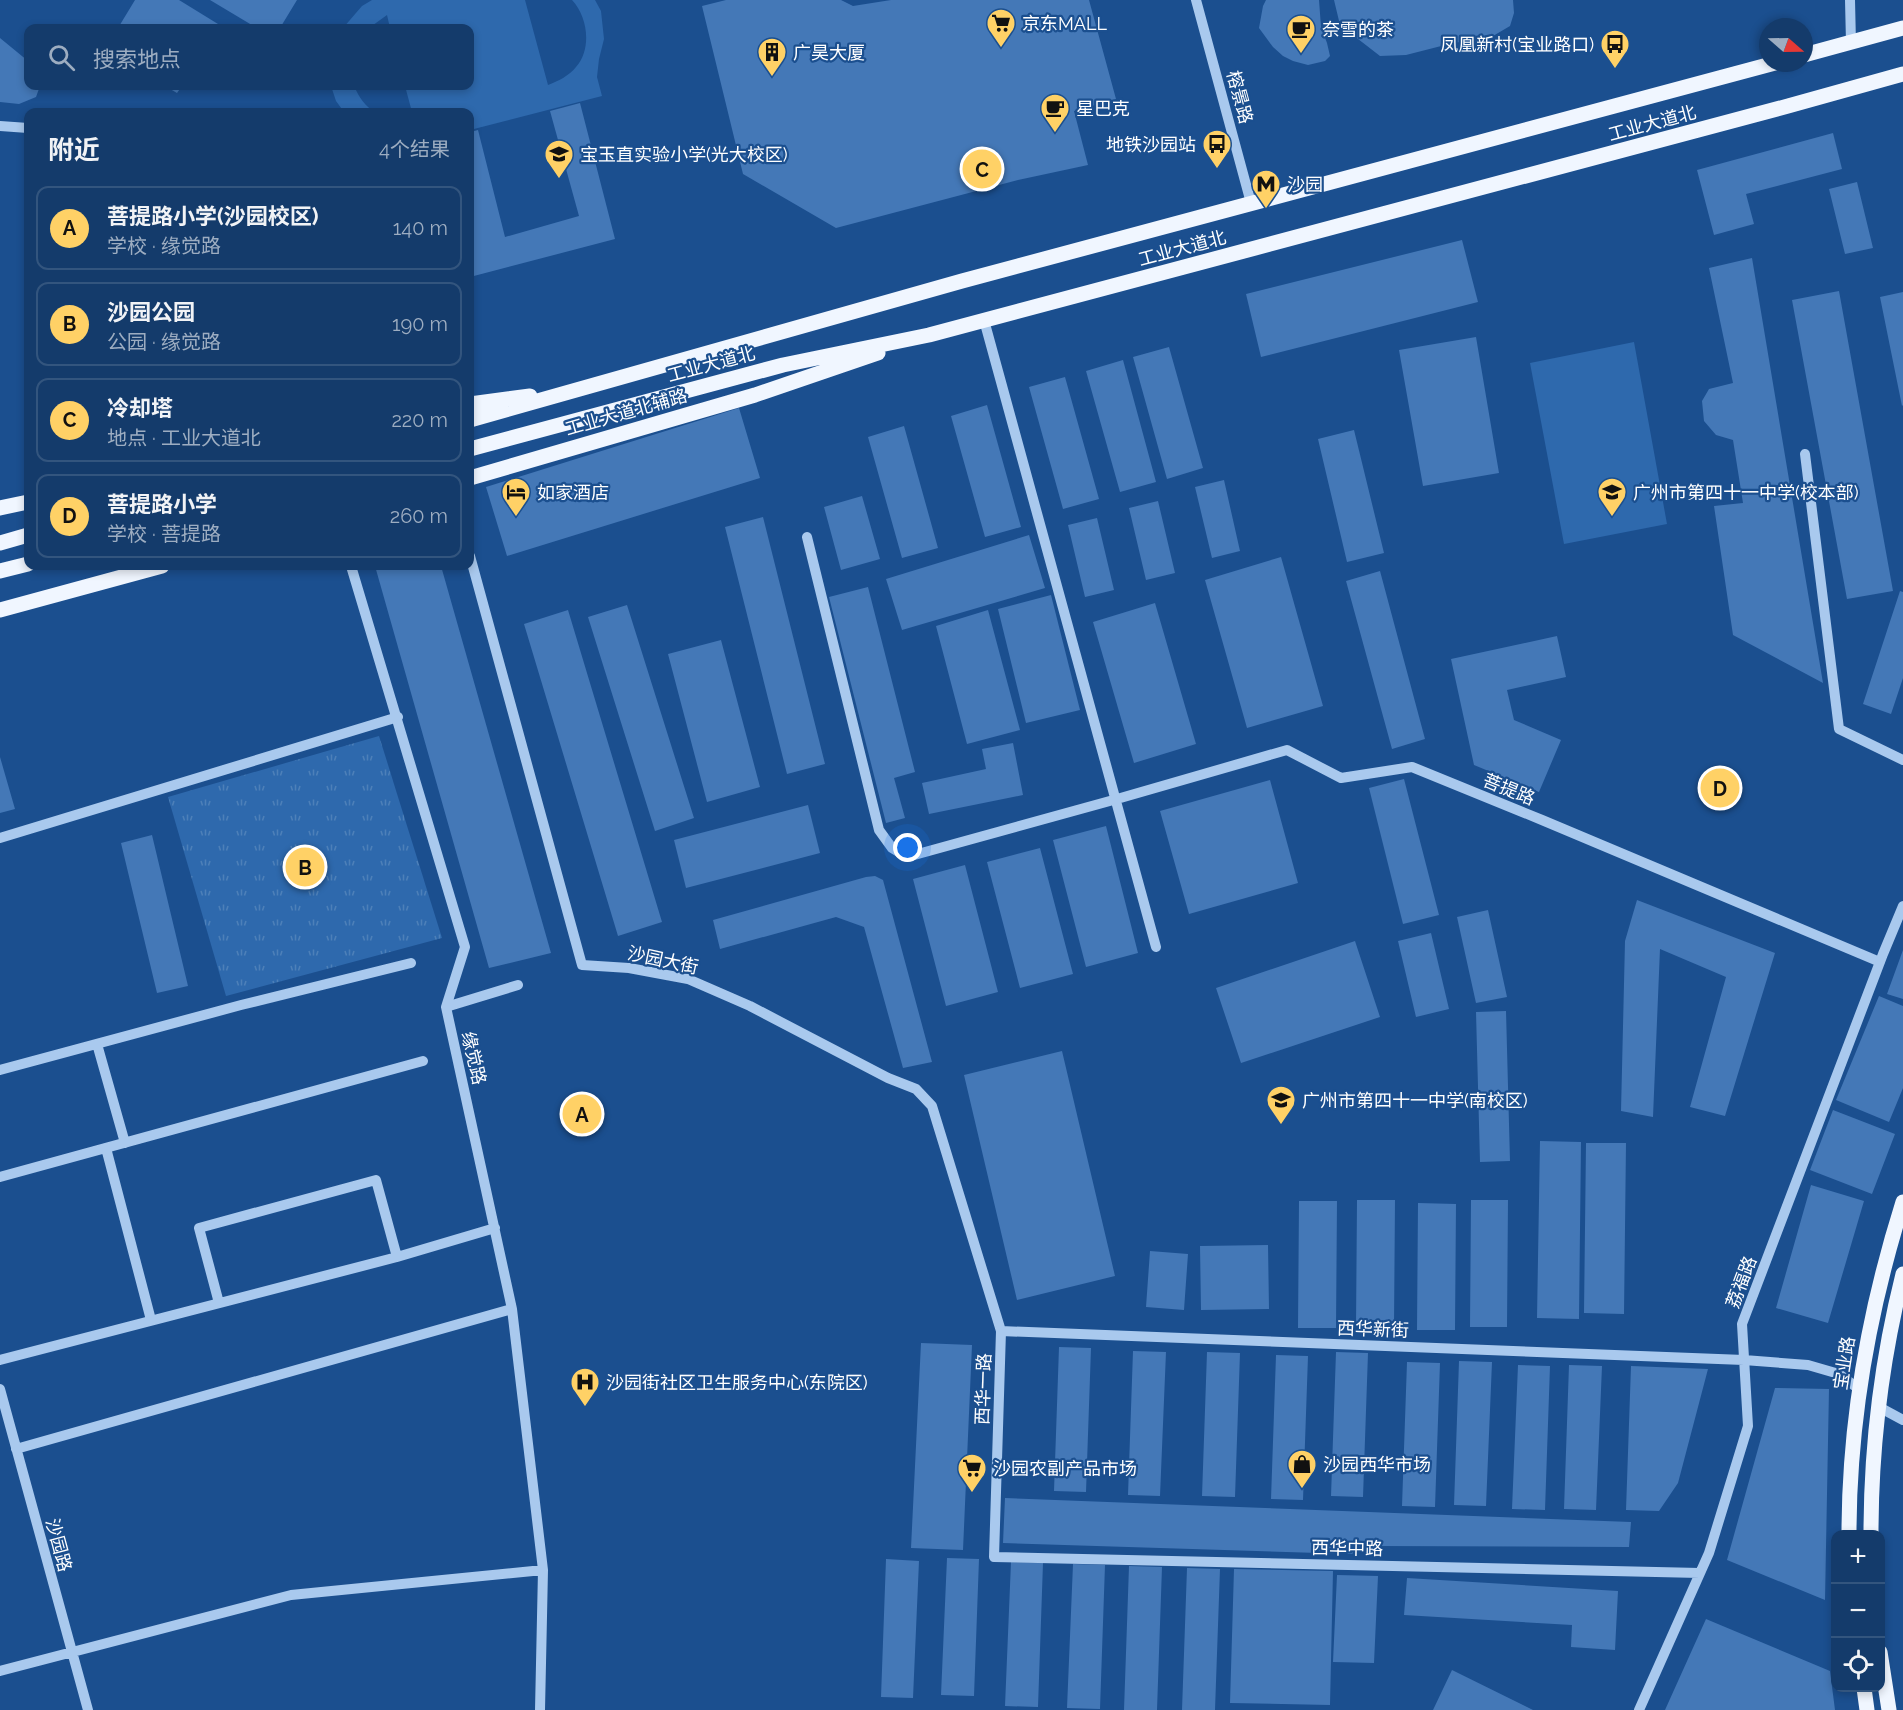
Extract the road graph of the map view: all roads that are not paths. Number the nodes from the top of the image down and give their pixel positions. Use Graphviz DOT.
graph roads {
  1 [pos="1196,0"];
  2 [pos="1850,0"];
  3 [pos="1903,28"];
  4 [pos="1851,42"];
  5 [pos="1813,53"];
  6 [pos="1759,67"];
  7 [pos="1903,74"];
  8 [pos="0,126"];
  9 [pos="24,128"];
  10 [pos="1251,203"];
  11 [pos="984,320"];
  12 [pos="929,334"];
  13 [pos="581,390"];
  14 [pos="474,403"];
  15 [pos="474,419"];
  16 [pos="474,448"];
  17 [pos="1805,454"];
  18 [pos="474,477"];
  19 [pos="24,503"];
  20 [pos="0,508"];
  21 [pos="24,536"];
  22 [pos="807,537"];
  23 [pos="0,543"];
  24 [pos="24,565"];
  25 [pos="147,570"];
  26 [pos="352,570"];
  27 [pos="474,570"];
  28 [pos="0,571"];
  29 [pos="0,610"];
  30 [pos="398,717"];
  31 [pos="1903,760"];
  32 [pos="1117,800"];
  33 [pos="0,838"];
  34 [pos="1903,906"];
  35 [pos="1156,947"];
  36 [pos="1880,962"];
  37 [pos="411,963"];
  38 [pos="518,985"];
  39 [pos="446,1007"];
  40 [pos="97,1044"];
  41 [pos="423,1061"];
  42 [pos="0,1070"];
  43 [pos="125,1143"];
  44 [pos="106,1148"];
  45 [pos="0,1177"];
  46 [pos="1903,1202"];
  47 [pos="495,1228"];
  48 [pos="397,1257"];
  49 [pos="1903,1274"];
  50 [pos="219,1303"];
  51 [pos="512,1309"];
  52 [pos="152,1320"];
  53 [pos="1001,1331"];
  54 [pos="0,1360"];
  55 [pos="1744,1360"];
  56 [pos="0,1389"];
  57 [pos="1860,1390"];
  58 [pos="1877,1406"];
  59 [pos="1903,1420"];
  60 [pos="16,1449"];
  61 [pos="1850,1530"];
  62 [pos="1871,1530"];
  63 [pos="994,1557"];
  64 [pos="543,1570"];
  65 [pos="1700,1573"];
  66 [pos="71,1652"];
  67 [pos="0,1671"];
  68 [pos="1885,1681"];
  69 [pos="1865,1692"];
  70 [pos="88,1710"];
  71 [pos="540,1710"];
  72 [pos="1639,1710"];
  73 [pos="1867,1710"];
  74 [pos="1889,1710"];
  1 -- 10 [label="street, 榕景路"];
  2 -- 4 [label="street"];
  3 -- 4 [label="main road"];
  4 -- 5 [label="main road"];
  6 -- 10 [label="main road, 工业大道北"];
  7 -- 11 [label="main road, 工业大道北"];
  8 -- 9 [label="street"];
  10 -- 13 [label="main road, 工业大道北"];
  11 -- 12 [label="main road, 工业大道北"];
  11 -- 32 [label="street"];
  12 -- 16 [label="main road, 工业大道北"];
  12 -- 18 [label="main road, 工业大道北辅路"];
  13 -- 14 [label="main road, 工业大道北辅路"];
  13 -- 15 [label="main road, 工业大道北"];
  17 -- 31 [label="street"];
  19 -- 20 [label="main road"];
  21 -- 23 [label="main road"];
  22 -- 32 [label="street, 菩提路"];
  24 -- 28 [label="main road"];
  25 -- 29 [label="main road"];
  26 -- 30 [label="street"];
  27 -- 53 [label="street, 沙园大街"];
  30 -- 33 [label="street"];
  30 -- 39 [label="street"];
  32 -- 35 [label="street"];
  32 -- 36 [label="street, 菩提路"];
  34 -- 36 [label="street, 荔福路"];
  36 -- 55 [label="street, 荔福路"];
  37 -- 40 [label="street"];
  38 -- 39 [label="street"];
  39 -- 47 [label="street, 缘觉路"];
  40 -- 42 [label="street"];
  40 -- 43 [label="street"];
  41 -- 43 [label="street"];
  43 -- 44 [label="street"];
  44 -- 45 [label="street"];
  44 -- 52 [label="street"];
  46 -- 57 [label="main road, 宝业路"];
  47 -- 48 [label="street"];
  47 -- 51 [label="street, 缘觉路"];
  48 -- 50 [label="street"];
  48 -- 50 [label="street"];
  49 -- 58 [label="main road"];
  50 -- 52 [label="street"];
  51 -- 60 [label="street"];
  51 -- 64 [label="street, 缘觉路"];
  52 -- 54 [label="street"];
  53 -- 55 [label="street, 西华新街"];
  53 -- 63 [label="street, 西华一路"];
  55 -- 57 [label="street, 西华新街"];
  55 -- 65 [label="street, 荔福路"];
  56 -- 60 [label="street, 沙园路"];
  57 -- 61 [label="main road, 宝业路"];
  58 -- 59 [label="street"];
  58 -- 62 [label="main road"];
  60 -- 66 [label="street, 沙园路"];
  63 -- 65 [label="street, 西华中路"];
  64 -- 66 [label="street"];
  64 -- 71 [label="street, 缘觉路"];
  65 -- 72 [label="street, 荔福路"];
  66 -- 67 [label="street"];
  66 -- 70 [label="street, 沙园路"];
  68 -- 74 [label="main road"];
  69 -- 73 [label="main road"];
}
